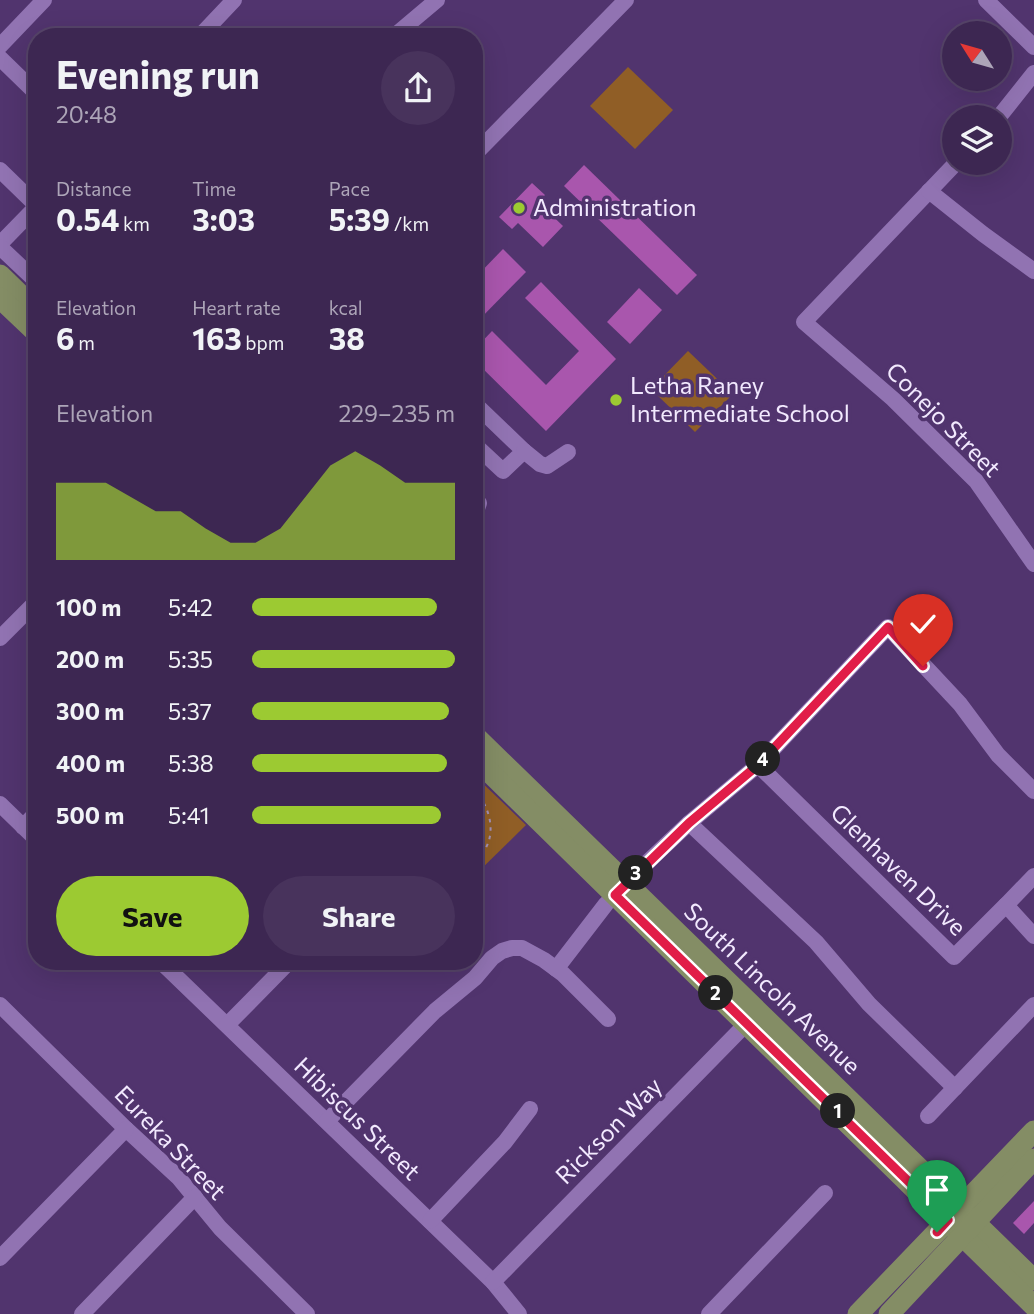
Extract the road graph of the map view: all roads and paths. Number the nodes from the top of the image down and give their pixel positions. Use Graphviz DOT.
graph roads {
  1 [pos="44,0"];
  2 [pos="234,0"];
  3 [pos="437,0"];
  4 [pos="626,0"];
  5 [pos="986,0"];
  6 [pos="207,28"];
  7 [pos="404,28"];
  8 [pos="0,46"];
  9 [pos="1034,47"];
  10 [pos="0,58"];
  11 [pos="1034,73"];
  12 [pos="28,85"];
  13 [pos="1009,105"];
  14 [pos="483,146"];
  15 [pos="0,170"];
  16 [pos="945,175"];
  17 [pos="929,191"];
  18 [pos="28,197"];
  19 [pos="28,216"];
  20 [pos="0,246"];
  21 [pos="1034,271"];
  22 [pos="28,273"];
  23 [pos="0,275"];
  24 [pos="0,298"];
  25 [pos="28,302"];
  26 [pos="28,324"];
  27 [pos="483,412"];
  28 [pos="524,451"];
  29 [pos="483,452"];
  30 [pos="568,452"];
  31 [pos="1034,564"];
  32 [pos="28,609"];
  33 [pos="2,631"];
  34 [pos="483,744"];
  35 [pos="483,765"];
  36 [pos="758,765"];
  37 [pos="1034,792"];
  38 [pos="483,803"];
  39 [pos="0,804"];
  40 [pos="28,822"];
  41 [pos="689,823"];
  42 [pos="23,827"];
  43 [pos="28,832"];
  44 [pos="483,852"];
  45 [pos="1034,876"];
  46 [pos="620,889"];
  47 [pos="1006,905"];
  48 [pos="1034,936"];
  49 [pos="483,968"];
  50 [pos="556,969"];
  51 [pos="169,970"];
  52 [pos="281,970"];
  53 [pos="481,970"];
  54 [pos="0,1005"];
  55 [pos="1034,1005"];
  56 [pos="753,1018"];
  57 [pos="608,1019"];
  58 [pos="227,1025"];
  59 [pos="955,1088"];
  60 [pos="530,1109"];
  61 [pos="928,1116"];
  62 [pos="327,1121"];
  63 [pos="126,1129"];
  64 [pos="1034,1131"];
  65 [pos="1034,1159"];
  66 [pos="825,1193"];
  67 [pos="195,1197"];
  68 [pos="430,1221"];
  69 [pos="962,1221"];
  70 [pos="0,1258"];
  71 [pos="1034,1280"];
  72 [pos="493,1282"];
  73 [pos="1034,1306"];
  74 [pos="82,1314"];
  75 [pos="307,1314"];
  76 [pos="519,1314"];
  77 [pos="709,1314"];
  78 [pos="858,1314"];
  79 [pos="889,1314"];
  1 -- 8 [label="street"];
  2 -- 6 [label="street"];
  3 -- 7 [label="street"];
  4 -- 14 [label="street"];
  5 -- 9 [label="street"];
  10 -- 12 [label="street"];
  11 -- 13 [label="street"];
  15 -- 18 [label="street"];
  16 -- 17 [label="street"];
  17 -- 21 [label="street"];
  17 -- 31 [label="street, Conejo Street"];
  19 -- 20 [label="street"];
  20 -- 22 [label="street"];
  23 -- 25 [label="main road"];
  24 -- 26 [label="main road"];
  27 -- 28 [label="street"];
  28 -- 29 [label="street"];
  28 -- 30 [label="street"];
  32 -- 33 [label="street"];
  34 -- 46 [label="main road, South Lincoln Avenue"];
  35 -- 46 [label="main road, South Lincoln Avenue"];
  36 -- 37 [label="street"];
  36 -- 41 [label="street"];
  36 -- 47 [label="street, Glenhaven Drive"];
  38 -- 44 [label="path"];
  39 -- 42 [label="street"];
  40 -- 42 [label="street"];
  41 -- 46 [label="street"];
  41 -- 59 [label="street"];
  42 -- 43 [label="street"];
  45 -- 47 [label="street"];
  46 -- 50 [label="street"];
  46 -- 56 [label="main road, South Lincoln Avenue"];
  47 -- 48 [label="street"];
  49 -- 50 [label="street"];
  50 -- 57 [label="street"];
  51 -- 58 [label="street, Hibiscus Street"];
  52 -- 58 [label="street"];
  53 -- 62 [label="street"];
  54 -- 63 [label="street, Eureka Street"];
  55 -- 59 [label="street"];
  56 -- 69 [label="main road, South Lincoln Avenue"];
  56 -- 72 [label="street, Rickson Way"];
  58 -- 62 [label="street, Hibiscus Street"];
  59 -- 61 [label="street"];
  60 -- 68 [label="street"];
  62 -- 68 [label="street, Hibiscus Street"];
  63 -- 67 [label="street, Eureka Street"];
  63 -- 70 [label="street"];
  64 -- 69 [label="main road"];
  65 -- 69 [label="main road"];
  66 -- 77 [label="street"];
  67 -- 74 [label="street"];
  67 -- 75 [label="street, Eureka Street"];
  68 -- 72 [label="street, Hibiscus Street"];
  69 -- 71 [label="main road, South Lincoln Avenue"];
  69 -- 73 [label="main road, South Lincoln Avenue"];
  69 -- 78 [label="main road"];
  69 -- 79 [label="main road"];
  72 -- 76 [label="street, Hibiscus Street"];
}
